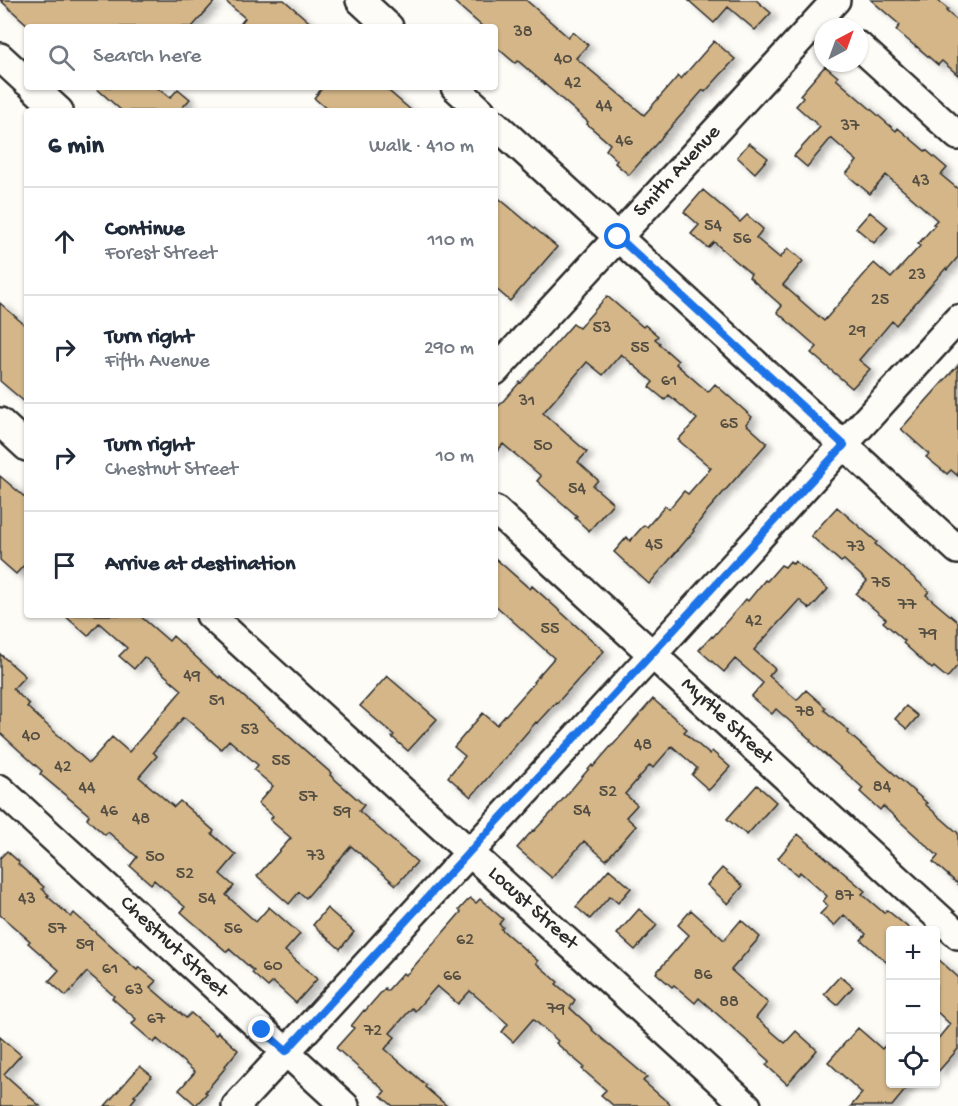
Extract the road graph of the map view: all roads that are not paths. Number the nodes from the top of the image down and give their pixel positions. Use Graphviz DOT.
graph roads {
  1 [pos="360,0"];
  2 [pos="827,10"];
  3 [pos="386,24"];
  4 [pos="868,54"];
  5 [pos="0,57"];
  6 [pos="24,79"];
  7 [pos="36,90"];
  8 [pos="458,90"];
  9 [pos="56,108"];
  10 [pos="478,108"];
  11 [pos="498,127"];
  12 [pos="958,136"];
  13 [pos="618,237"];
  14 [pos="958,319"];
  15 [pos="498,368"];
  16 [pos="0,422"];
  17 [pos="24,444"];
  18 [pos="844,445"];
  19 [pos="498,513"];
  20 [pos="958,550"];
  21 [pos="213,618"];
  22 [pos="652,655"];
  23 [pos="0,789"];
  24 [pos="470,853"];
  25 [pos="958,935"];
  26 [pos="286,1051"];
  27 [pos="236,1106"];
  28 [pos="345,1106"];
  29 [pos="747,1106"];
  1 -- 3 [label="street"];
  2 -- 13 [label="street, Smith Avenue"];
  4 -- 12 [label="street"];
  5 -- 6 [label="street"];
  7 -- 9 [label="street"];
  8 -- 10 [label="street"];
  11 -- 13 [label="street"];
  13 -- 15 [label="street, Smith Avenue"];
  13 -- 18 [label="street"];
  14 -- 18 [label="street"];
  16 -- 17 [label="street"];
  18 -- 20 [label="street"];
  18 -- 22 [label="street"];
  19 -- 22 [label="street, Myrtle Street"];
  21 -- 24 [label="street, Locust Street"];
  22 -- 24 [label="street"];
  22 -- 25 [label="street, Myrtle Street"];
  23 -- 26 [label="street, Chestnut Street"];
  24 -- 26 [label="street"];
  24 -- 29 [label="street, Locust Street"];
  26 -- 27 [label="street"];
  26 -- 28 [label="street, Chestnut Street"];
}
